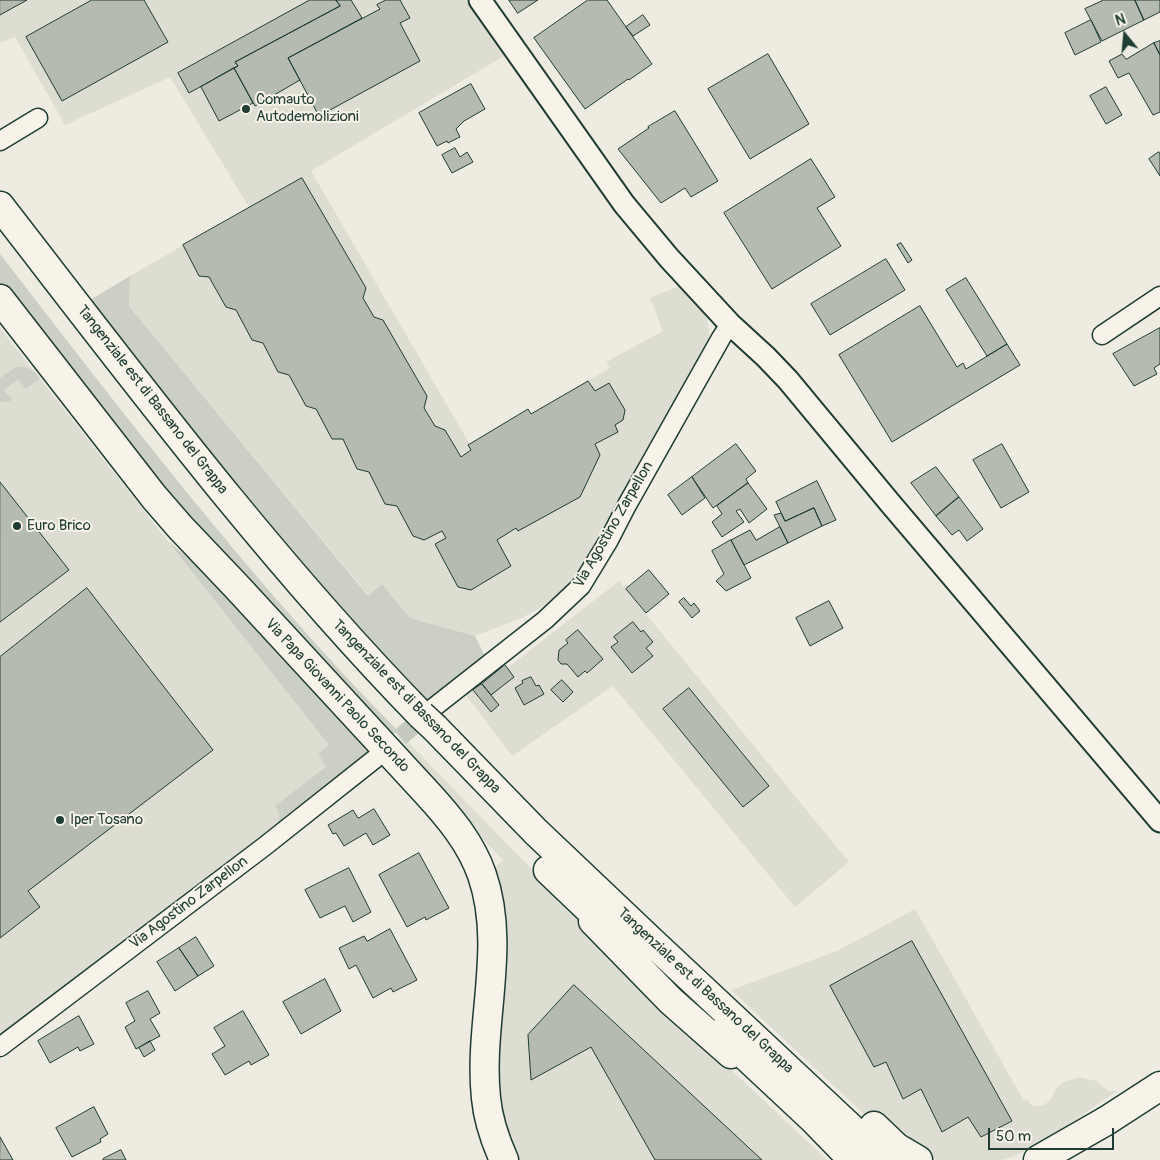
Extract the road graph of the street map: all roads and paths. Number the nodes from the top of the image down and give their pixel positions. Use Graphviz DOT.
graph roads {
  1 [pos="480,0"];
  2 [pos="38,118"];
  3 [pos="0,141"];
  4 [pos="0,206"];
  5 [pos="0,228"];
  6 [pos="1160,296"];
  7 [pos="0,299"];
  8 [pos="730,324"];
  9 [pos="1102,335"];
  10 [pos="423,722"];
  11 [pos="376,758"];
  12 [pos="1160,821"];
  13 [pos="579,899"];
  14 [pos="652,942"];
  15 [pos="0,1047"];
  16 [pos="1160,1086"];
  17 [pos="1106,1121"];
  18 [pos="504,1160"];
  19 [pos="834,1160"];
  20 [pos="853,1160"];
  21 [pos="885,1160"];
  22 [pos="918,1160"];
  23 [pos="1038,1160"];
  24 [pos="1056,1160"];
  1 -- 8 [label="street"];
  2 -- 3 [label="street"];
  4 -- 10 [label="main road, Tangenziale est di Bassano del Grappa"];
  5 -- 10 [label="main road, Tangenziale est di Bassano del Grappa"];
  6 -- 9 [label="street"];
  7 -- 18 [label="main road, Via Papa Giovanni Paolo Secondo"];
  8 -- 10 [label="street, Via Agostino Zarpellon"];
  8 -- 12 [label="street"];
  10 -- 13 [label="main road, Tangenziale est di Bassano del Grappa"];
  10 -- 14 [label="main road, Tangenziale est di Bassano del Grappa"];
  11 -- 15 [label="street, Via Agostino Zarpellon"];
  13 -- 19 [label="main road"];
  13 -- 20 [label="main road, Tangenziale est di Bassano del Grappa"];
  14 -- 21 [label="main road, Tangenziale est di Bassano del Grappa"];
  14 -- 22 [label="main road"];
  16 -- 17 [label="main road"];
  17 -- 23 [label="main road"];
  17 -- 24 [label="main road"];
}
